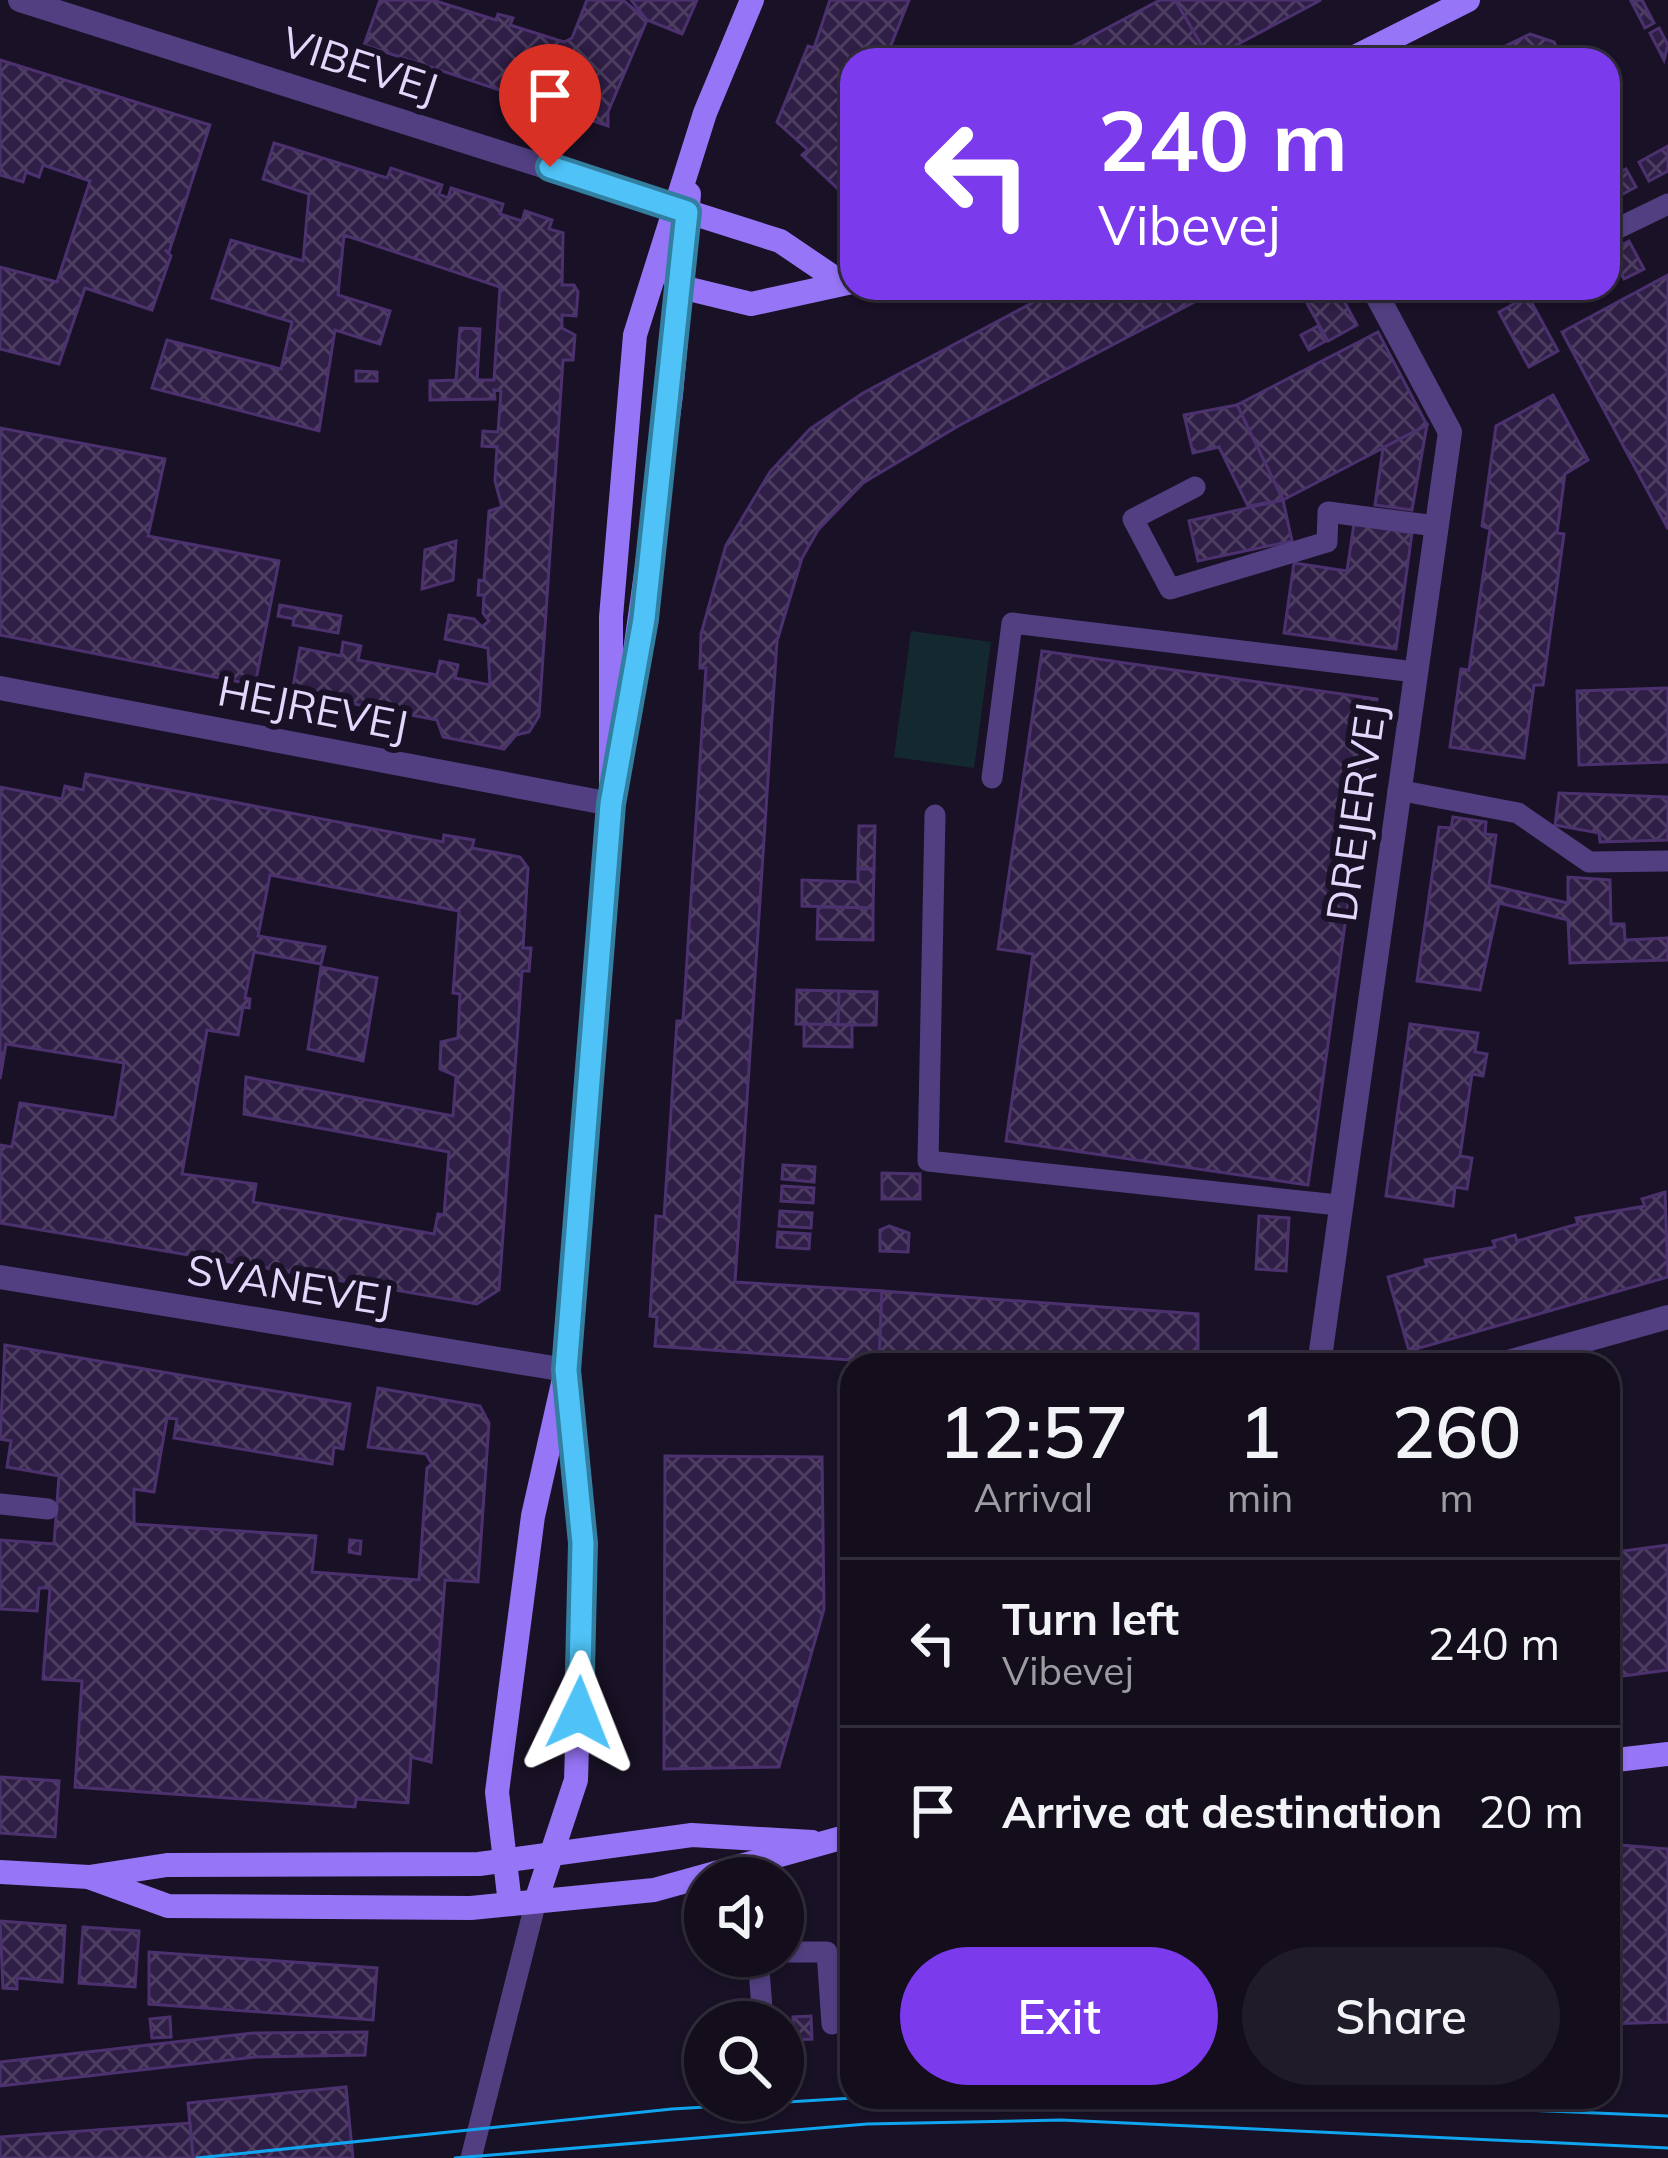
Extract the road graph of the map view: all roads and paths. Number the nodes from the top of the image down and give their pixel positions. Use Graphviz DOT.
graph roads {
  1 [pos="20,0"];
  2 [pos="752,0"];
  3 [pos="1468,0"];
  4 [pos="1373,48"];
  5 [pos="1668,203"];
  6 [pos="681,210"];
  7 [pos="1620,227"];
  8 [pos="665,235"];
  9 [pos="840,279"];
  10 [pos="840,285"];
  11 [pos="681,287"];
  12 [pos="1379,300"];
  13 [pos="1195,487"];
  14 [pos="1436,526"];
  15 [pos="1415,672"];
  16 [pos="0,688"];
  17 [pos="992,778"];
  18 [pos="1398,790"];
  19 [pos="611,804"];
  20 [pos="935,815"];
  21 [pos="1668,861"];
  22 [pos="1338,1204"];
  23 [pos="0,1277"];
  24 [pos="1668,1317"];
  25 [pos="1320,1353"];
  26 [pos="1540,1353"];
  27 [pos="566,1370"];
  28 [pos="0,1504"];
  29 [pos="47,1509"];
  30 [pos="1668,1754"];
  31 [pos="1620,1760"];
  32 [pos="840,1837"];
  33 [pos="812,1842"];
  34 [pos="553,1852"];
  35 [pos="772,1857"];
  36 [pos="505,1860"];
  37 [pos="0,1872"];
  38 [pos="89,1877"];
  39 [pos="684,1883"];
  40 [pos="536,1901"];
  41 [pos="510,1904"];
  42 [pos="804,1952"];
  43 [pos="517,1962"];
  44 [pos="832,2024"];
  45 [pos="472,2158"];
  1 -- 6 [label="street, VIBEVEJ"];
  2 -- 6 [label="street"];
  3 -- 4 [label="street"];
  5 -- 7 [label="lane"];
  6 -- 8 [label="street"];
  6 -- 9 [label="street"];
  6 -- 11 [label="street"];
  8 -- 11 [label="street"];
  8 -- 19 [label="street"];
  10 -- 11 [label="street"];
  11 -- 19 [label="street"];
  12 -- 14 [label="street, DREJERVEJ"];
  13 -- 14 [label="lane"];
  14 -- 15 [label="street, DREJERVEJ"];
  15 -- 17 [label="lane"];
  15 -- 18 [label="street, DREJERVEJ"];
  16 -- 19 [label="street, HEJREVEJ"];
  18 -- 21 [label="lane"];
  18 -- 22 [label="street, DREJERVEJ"];
  19 -- 27 [label="street"];
  20 -- 22 [label="lane"];
  22 -- 25 [label="street, DREJERVEJ"];
  23 -- 27 [label="street, SVANEVEJ"];
  24 -- 26 [label="street"];
  27 -- 34 [label="street"];
  27 -- 36 [label="street"];
  28 -- 29 [label="lane"];
  30 -- 31 [label="street"];
  32 -- 33 [label="street"];
  33 -- 34 [label="street"];
  33 -- 35 [label="street"];
  34 -- 36 [label="street"];
  34 -- 40 [label="street"];
  36 -- 38 [label="street"];
  36 -- 41 [label="street"];
  37 -- 38 [label="street"];
  38 -- 41 [label="street"];
  39 -- 40 [label="street"];
  40 -- 41 [label="street"];
  40 -- 43 [label="lane"];
  41 -- 43 [label="lane"];
  42 -- 44 [label="lane"];
  43 -- 45 [label="lane"];
}
